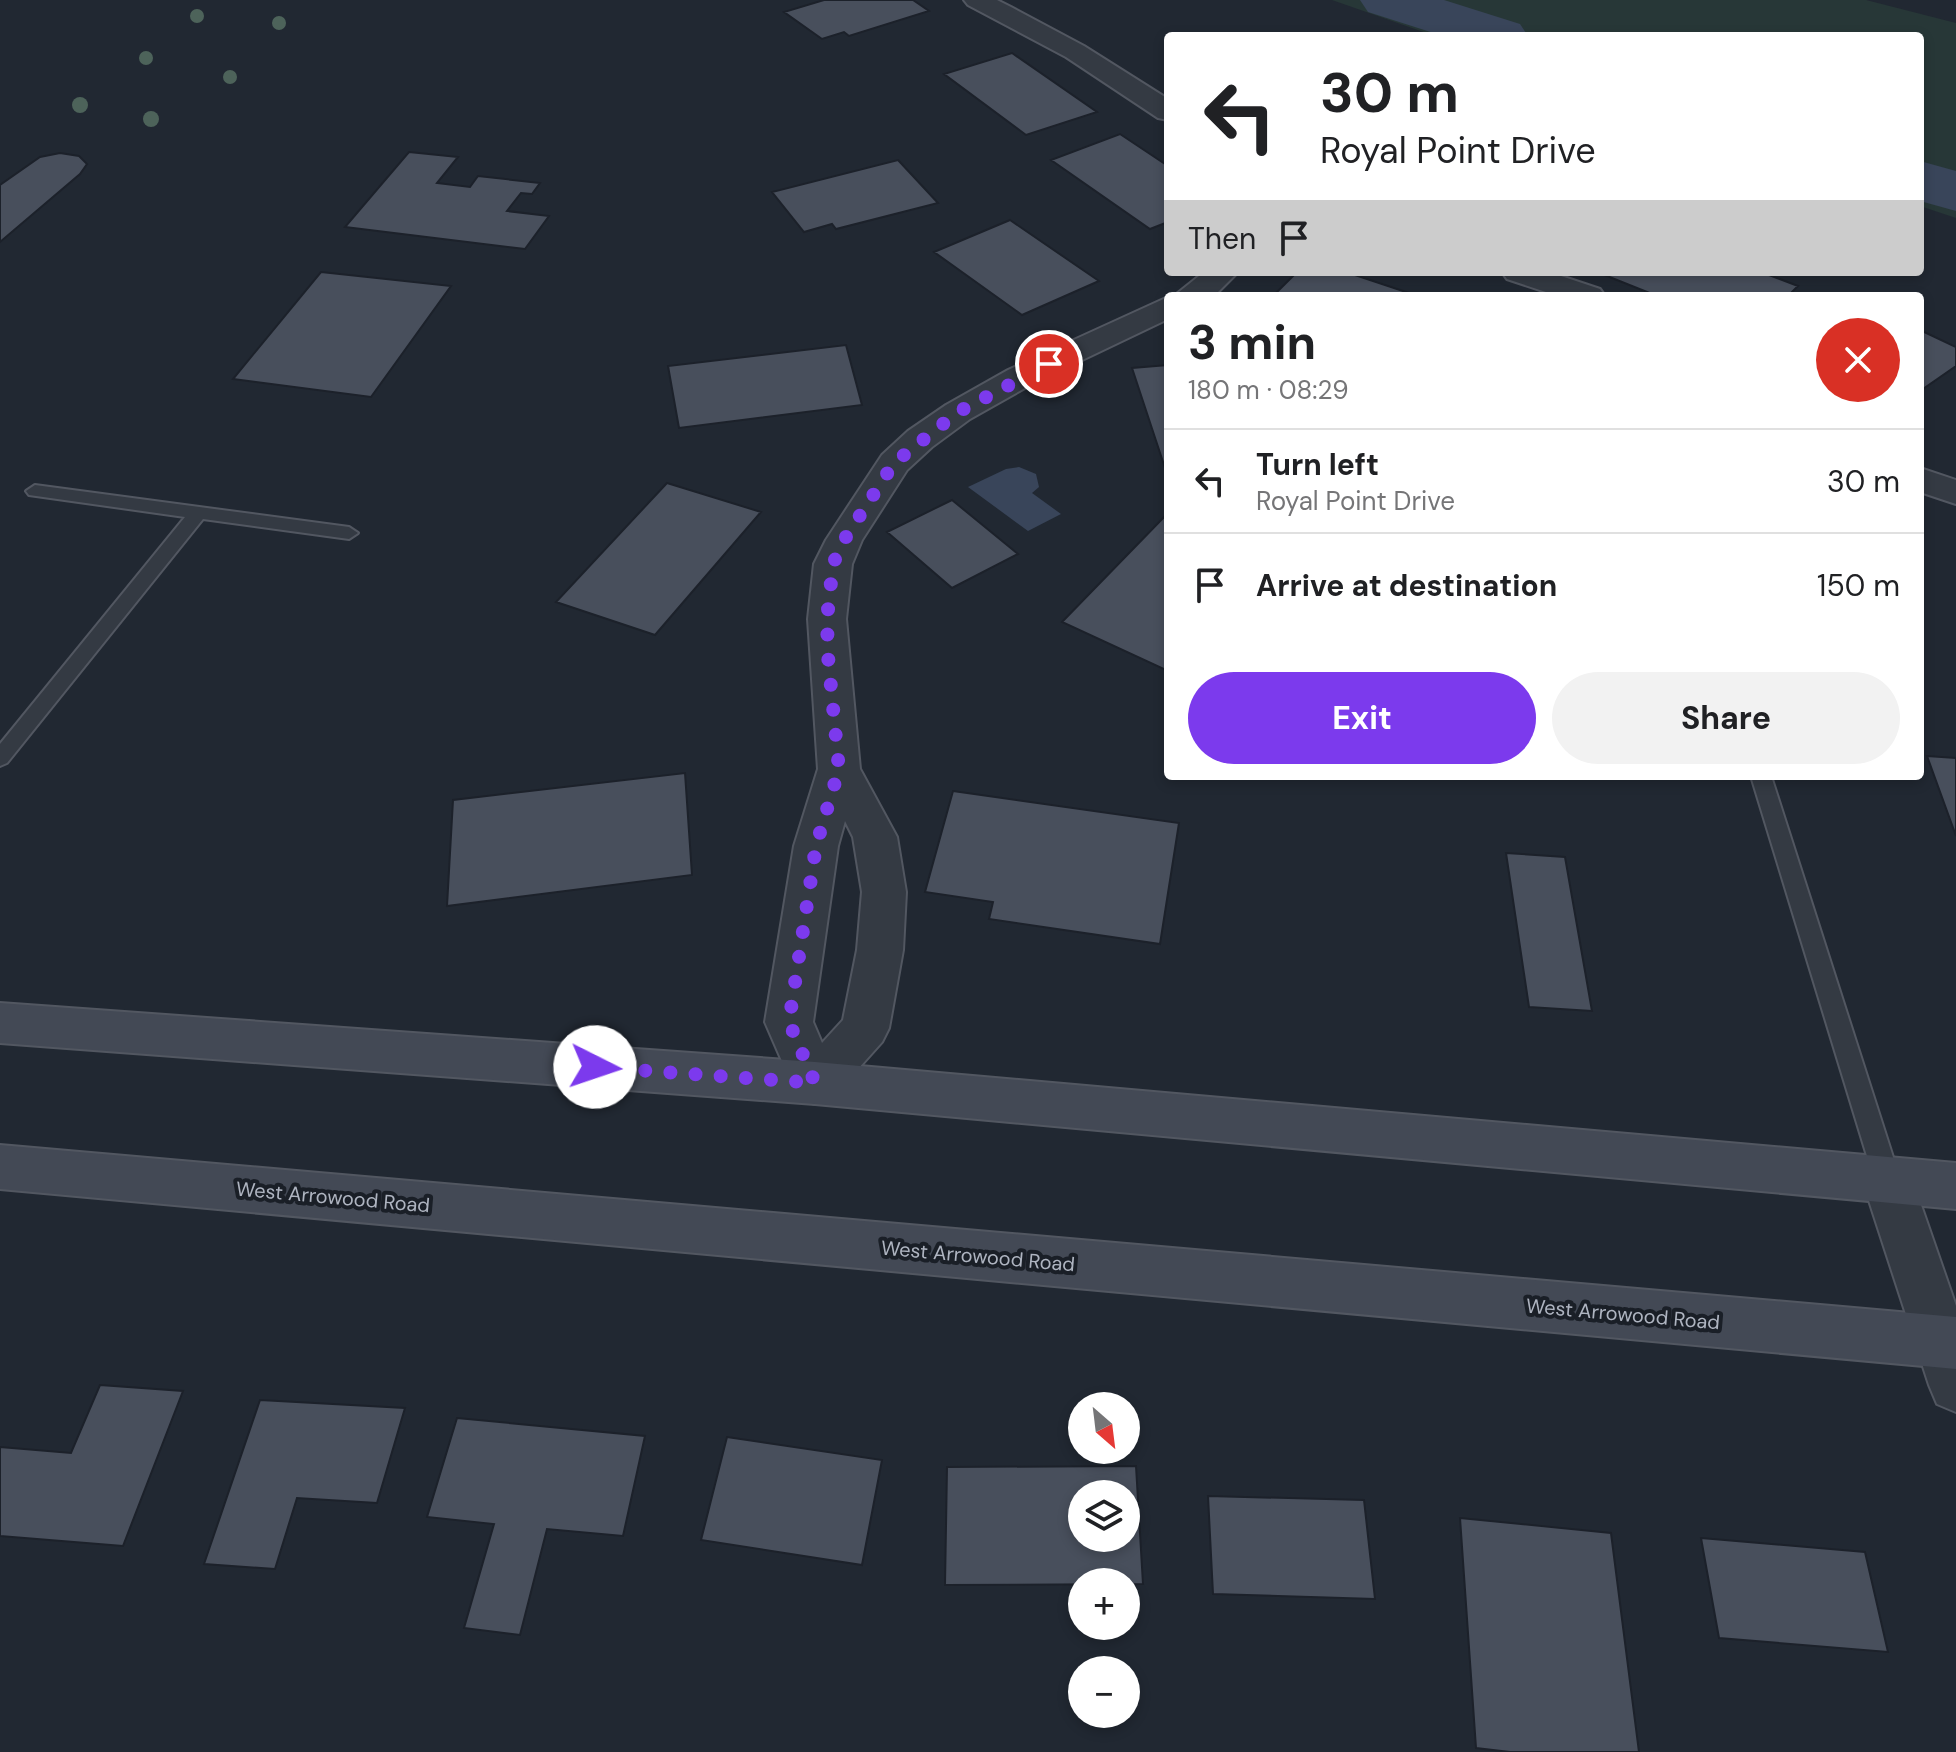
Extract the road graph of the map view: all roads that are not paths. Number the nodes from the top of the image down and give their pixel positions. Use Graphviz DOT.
graph roads {
  1 [pos="977,0"];
  2 [pos="1164,109"];
  3 [pos="1217,276"];
  4 [pos="1530,276"];
  5 [pos="1195,292"];
  6 [pos="1577,292"];
  7 [pos="1164,309"];
  8 [pos="1924,481"];
  9 [pos="35,491"];
  10 [pos="1956,493"];
  11 [pos="198,513"];
  12 [pos="349,533"];
  13 [pos="0,758"];
  14 [pos="839,769"];
  15 [pos="1762,780"];
  16 [pos="0,1023"];
  17 [pos="815,1083"];
  18 [pos="0,1167"];
  19 [pos="1887,1179"];
  20 [pos="1956,1186"];
  21 [pos="1952,1357"];
  1 -- 2 [label="street"];
  3 -- 5 [label="street"];
  4 -- 6 [label="street"];
  7 -- 14 [label="street"];
  8 -- 10 [label="street"];
  9 -- 11 [label="lane"];
  11 -- 12 [label="lane"];
  11 -- 13 [label="lane"];
  14 -- 17 [label="street"];
  14 -- 17 [label="street"];
  15 -- 19 [label="lane"];
  16 -- 17 [label="main road"];
  17 -- 19 [label="main road"];
  18 -- 21 [label="main road, West Arrowood Road"];
  19 -- 20 [label="main road"];
  19 -- 21 [label="street"];
}
